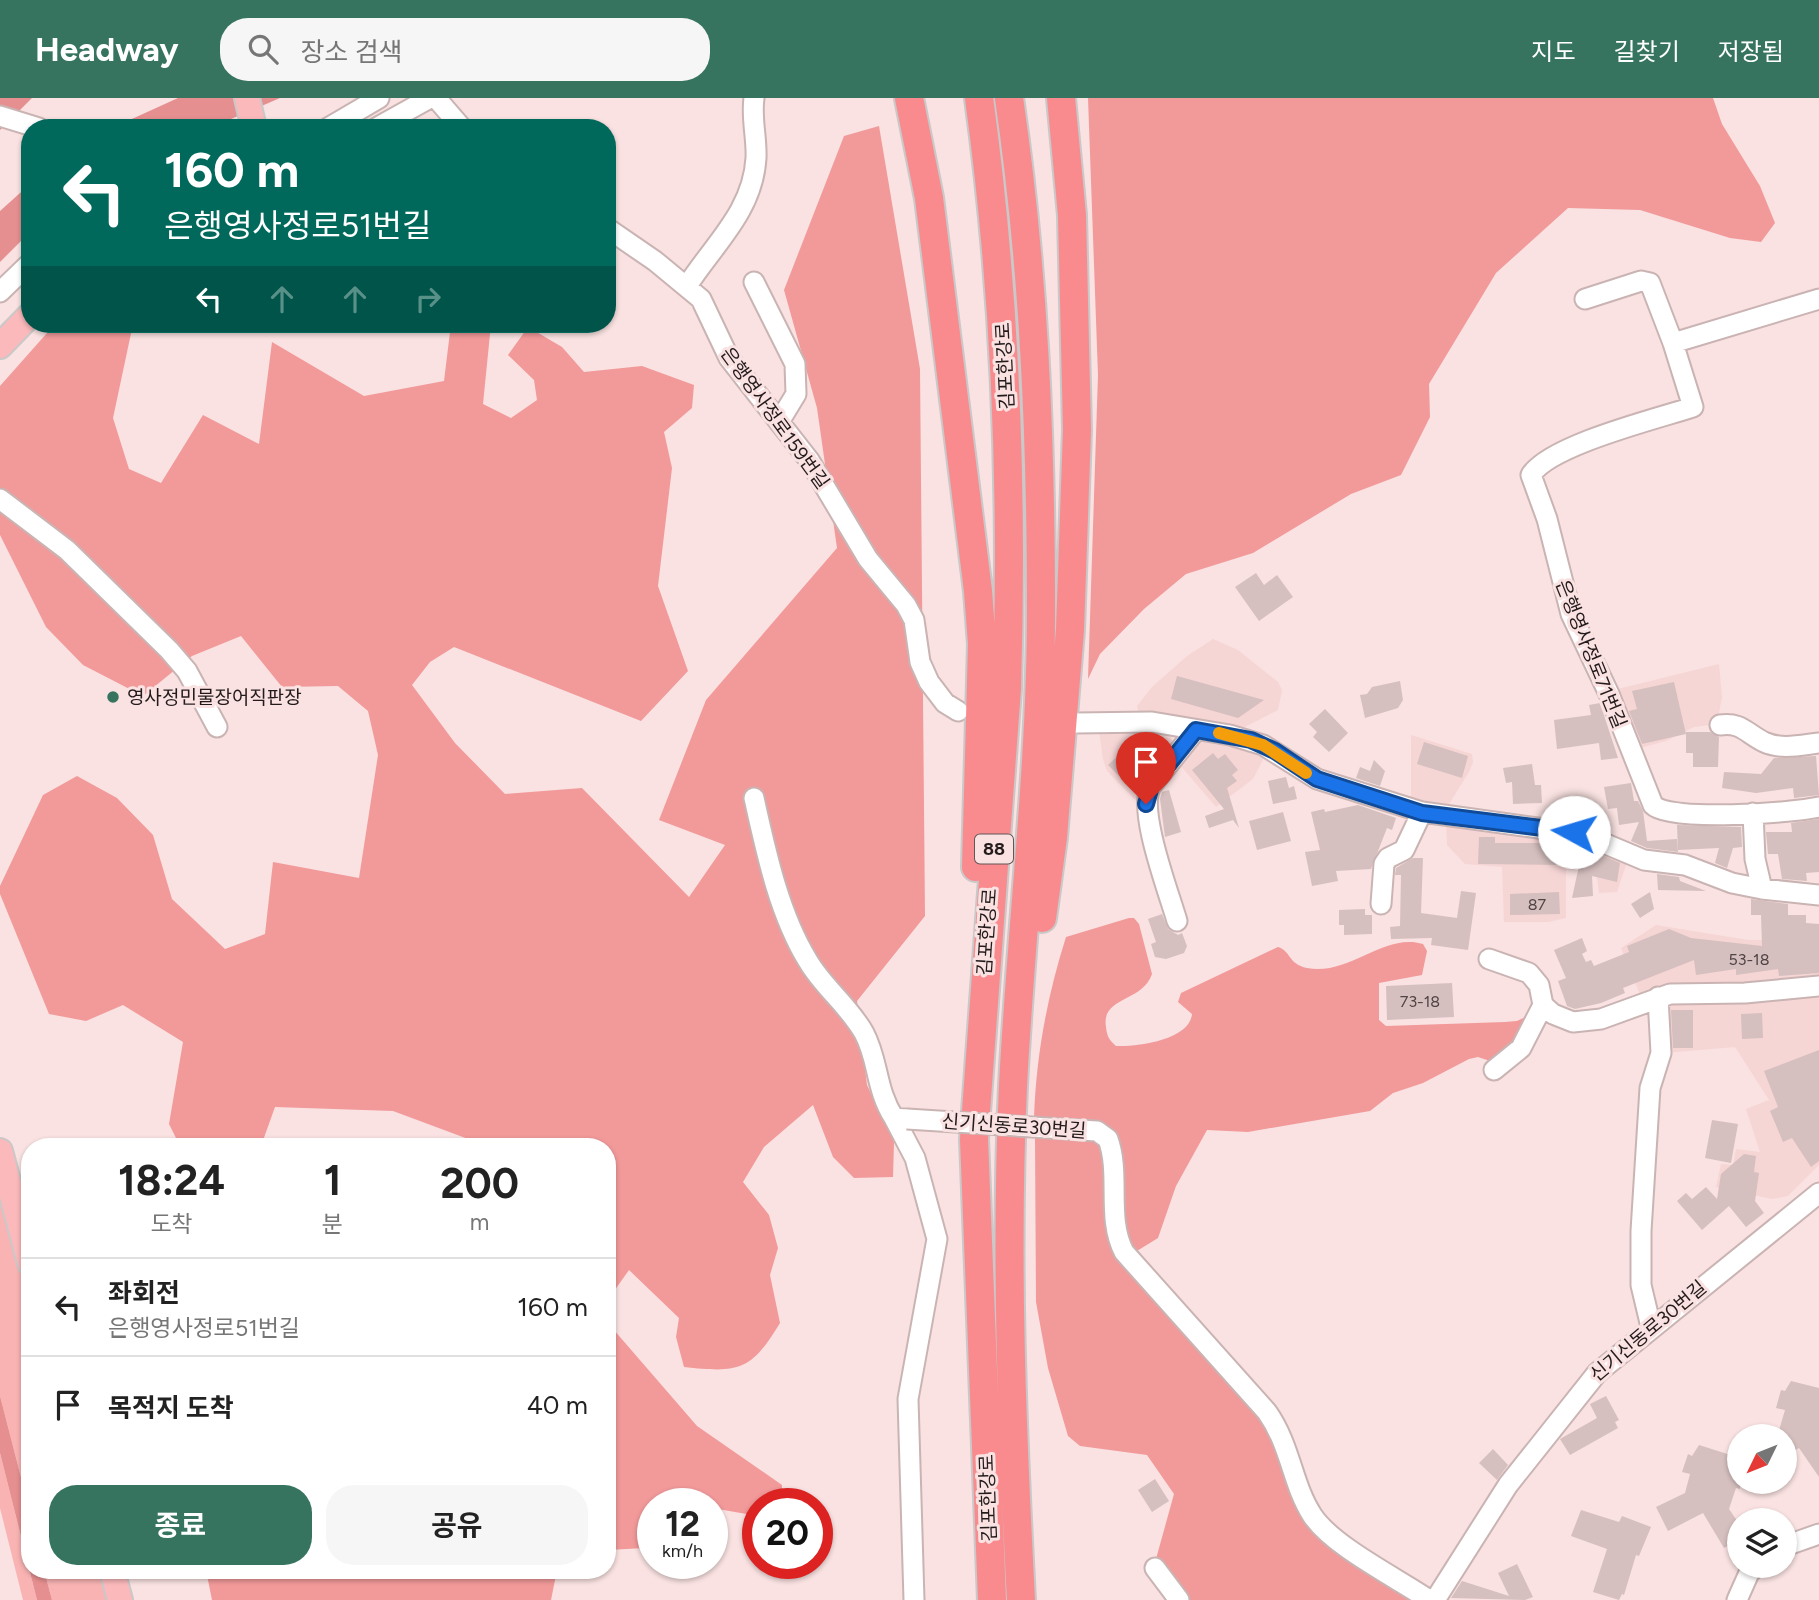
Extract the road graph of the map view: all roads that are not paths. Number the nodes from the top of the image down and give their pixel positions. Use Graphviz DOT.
graph roads {
  1 [pos="379,98"];
  2 [pos="430,98"];
  3 [pos="436,98"];
  4 [pos="754,98"];
  5 [pos="909,98"];
  6 [pos="979,98"];
  7 [pos="1009,98"];
  8 [pos="1061,98"];
  9 [pos="0,116"];
  10 [pos="343,119"];
  11 [pos="392,119"];
  12 [pos="455,119"];
  13 [pos="21,122"];
  14 [pos="616,235"];
  15 [pos="21,272"];
  16 [pos="754,282"];
  17 [pos="687,286"];
  18 [pos="0,292"];
  19 [pos="1585,299"];
  20 [pos="1819,299"];
  21 [pos="21,324"];
  22 [pos="1673,343"];
  23 [pos="0,346"];
  24 [pos="779,422"];
  25 [pos="0,499"];
  26 [pos="958,710"];
  27 [pos="1076,723"];
  28 [pos="1720,725"];
  29 [pos="218,727"];
  30 [pos="1196,730"];
  31 [pos="1819,743"];
  32 [pos="754,799"];
  33 [pos="1819,807"];
  34 [pos="1422,813"];
  35 [pos="1753,813"];
  36 [pos="1762,889"];
  37 [pos="1819,895"];
  38 [pos="1381,904"];
  39 [pos="1177,921"];
  40 [pos="985,956"];
  41 [pos="1489,959"];
  42 [pos="1819,986"];
  43 [pos="1658,997"];
  44 [pos="1543,1005"];
  45 [pos="1494,1070"];
  46 [pos="1013,1087"];
  47 [pos="901,1118"];
  48 [pos="0,1151"];
  49 [pos="1819,1193"];
  50 [pos="21,1229"];
  51 [pos="1651,1327"];
  52 [pos="1819,1534"];
  53 [pos="1797,1542"];
  54 [pos="1155,1568"];
  55 [pos="1747,1578"];
  56 [pos="114,1579"];
  57 [pos="120,1600"];
  58 [pos="914,1600"];
  59 [pos="992,1600"];
  60 [pos="1021,1600"];
  61 [pos="1179,1600"];
  62 [pos="1429,1600"];
  63 [pos="1435,1600"];
  64 [pos="1737,1600"];
  1 -- 10 [label="street"];
  2 -- 11 [label="street"];
  3 -- 12 [label="street"];
  4 -- 17 [label="street"];
  5 -- 40 [label="highway"];
  6 -- 40 [label="highway, 김포한강로 / 88"];
  7 -- 46 [label="highway, 김포한강로 / 88"];
  8 -- 46 [label="highway"];
  9 -- 13 [label="street"];
  14 -- 17 [label="street, 은행영사정로159번길"];
  15 -- 18 [label="street"];
  16 -- 24 [label="street"];
  17 -- 24 [label="street, 은행영사정로159번길"];
  19 -- 22 [label="street, 은행영사정로71번길"];
  20 -- 22 [label="street"];
  21 -- 23 [label="main road"];
  22 -- 35 [label="street, 은행영사정로71번길"];
  24 -- 26 [label="street, 은행영사정로159번길"];
  25 -- 29 [label="street"];
  27 -- 30 [label="street"];
  28 -- 31 [label="street"];
  30 -- 34 [label="street"];
  30 -- 39 [label="street"];
  32 -- 47 [label="street"];
  33 -- 35 [label="street, 은행영사정로71번길"];
  34 -- 36 [label="street"];
  34 -- 38 [label="street"];
  35 -- 36 [label="street"];
  36 -- 37 [label="street"];
  40 -- 59 [label="highway, 김포한강로 / 88"];
  41 -- 44 [label="street"];
  42 -- 43 [label="street"];
  43 -- 44 [label="street"];
  43 -- 51 [label="street"];
  44 -- 45 [label="street"];
  46 -- 60 [label="highway, 김포한강로 / 88"];
  47 -- 58 [label="street"];
  47 -- 62 [label="street, 신기신동로30번길, bridge"];
  48 -- 50 [label="main road"];
  49 -- 51 [label="street, 신기신동로30번길"];
  51 -- 63 [label="street, 신기신동로30번길"];
  52 -- 53 [label="street"];
  54 -- 61 [label="street"];
  55 -- 64 [label="street"];
  56 -- 57 [label="main road"];
}
